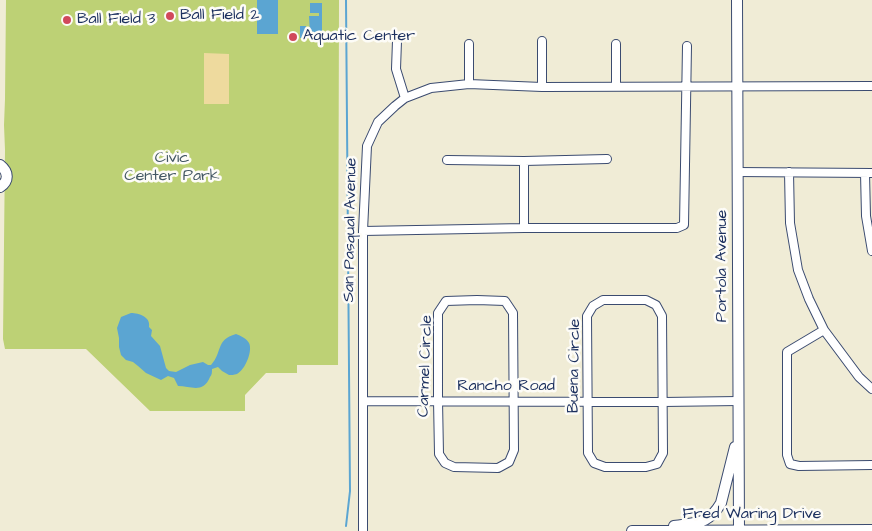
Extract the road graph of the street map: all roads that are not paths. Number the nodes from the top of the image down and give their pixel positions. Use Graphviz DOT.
graph roads {
  1 [pos="737,0"];
  2 [pos="397,41"];
  3 [pos="542,41"];
  4 [pos="469,44"];
  5 [pos="616,44"];
  6 [pos="687,46"];
  7 [pos="469,84"];
  8 [pos="737,86"];
  9 [pos="872,86"];
  10 [pos="542,87"];
  11 [pos="616,87"];
  12 [pos="686,87"];
  13 [pos="405,98"];
  14 [pos="607,159"];
  15 [pos="447,160"];
  16 [pos="524,161"];
  17 [pos="0,165"];
  18 [pos="737,172"];
  19 [pos="789,172"];
  20 [pos="868,173"];
  21 [pos="0,187"];
  22 [pos="524,228"];
  23 [pos="363,231"];
  24 [pos="872,251"];
  25 [pos="824,330"];
  26 [pos="872,389"];
  27 [pos="438,400"];
  28 [pos="363,401"];
  29 [pos="514,401"];
  30 [pos="588,401"];
  31 [pos="739,401"];
  32 [pos="663,402"];
  33 [pos="739,434"];
  34 [pos="872,465"];
  35 [pos="872,530"];
  36 [pos="363,531"];
  37 [pos="632,531"];
  38 [pos="642,531"];
  39 [pos="739,531"];
  1 -- 8 [label="main road, Portola Avenue"];
  2 -- 13 [label="street"];
  3 -- 10 [label="street"];
  4 -- 7 [label="street"];
  5 -- 11 [label="street"];
  6 -- 12 [label="street"];
  7 -- 10 [label="street, San Pasqual Avenue"];
  7 -- 13 [label="street, San Pasqual Avenue"];
  8 -- 9 [label="street, San Pasqual Avenue"];
  8 -- 12 [label="street, San Pasqual Avenue"];
  8 -- 18 [label="main road, Portola Avenue"];
  10 -- 11 [label="street, San Pasqual Avenue"];
  11 -- 12 [label="street, San Pasqual Avenue"];
  12 -- 22 [label="street"];
  13 -- 23 [label="street, San Pasqual Avenue"];
  14 -- 16 [label="street"];
  15 -- 16 [label="street"];
  16 -- 22 [label="street"];
  17 -- 21 [label="main road"];
  18 -- 19 [label="street"];
  18 -- 31 [label="main road, Portola Avenue"];
  19 -- 20 [label="street"];
  19 -- 25 [label="street"];
  20 -- 24 [label="street"];
  22 -- 23 [label="street"];
  23 -- 28 [label="street, San Pasqual Avenue"];
  25 -- 26 [label="street"];
  25 -- 34 [label="street"];
  27 -- 28 [label="street, Rancho Road"];
  27 -- 29 [label="street, Rancho Road"];
  27 -- 29 [label="street, Carmel Circle"];
  27 -- 29 [label="street, Carmel Circle"];
  28 -- 36 [label="street, San Pasqual Avenue"];
  29 -- 30 [label="street, Rancho Road"];
  30 -- 32 [label="street, Rancho Road"];
  30 -- 32 [label="street, Buena Circle"];
  30 -- 32 [label="street, Buena Circle"];
  31 -- 32 [label="street, Rancho Road"];
  31 -- 33 [label="main road, Portola Avenue"];
  33 -- 38 [label="main road"];
  33 -- 39 [label="main road, Portola Avenue"];
  35 -- 39 [label="main road, Fred Waring Drive"];
  37 -- 38 [label="main road, Fred Waring Drive"];
  38 -- 39 [label="main road, Fred Waring Drive"];
}
